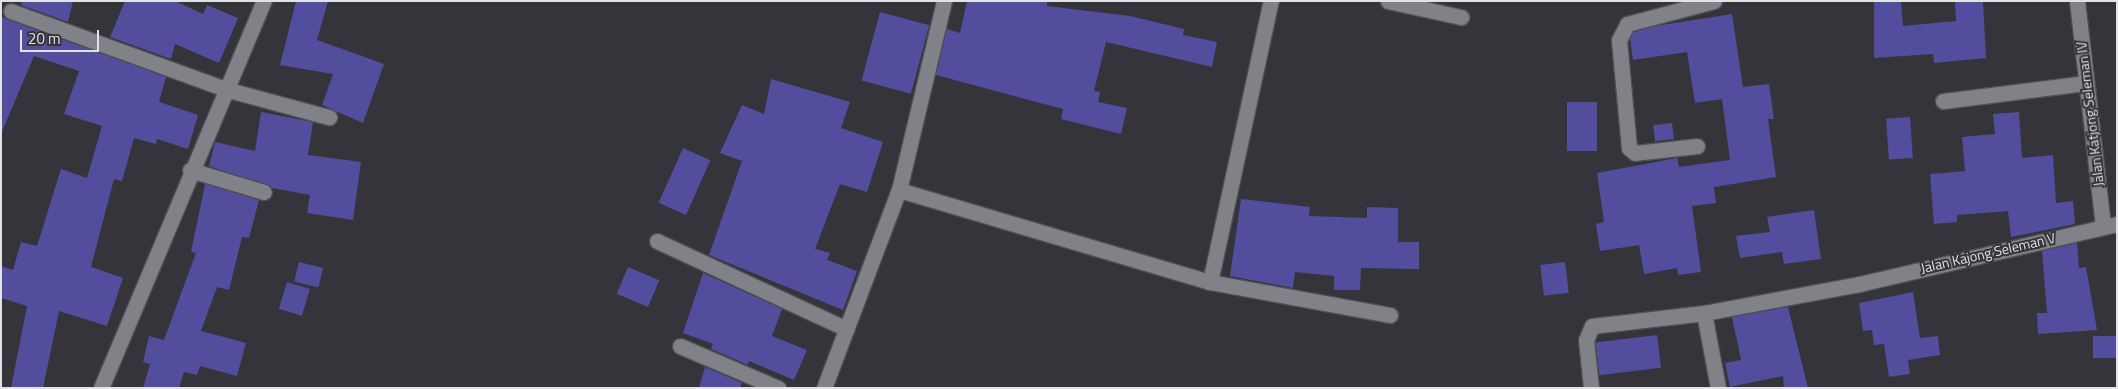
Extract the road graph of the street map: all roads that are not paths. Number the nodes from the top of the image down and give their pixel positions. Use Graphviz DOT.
graph roads {
  1 [pos="264,1"];
  2 [pos="944,1"];
  3 [pos="1271,1"];
  4 [pos="1388,1"];
  5 [pos="1714,1"];
  6 [pos="2077,1"];
  7 [pos="11,11"];
  8 [pos="1461,17"];
  9 [pos="2085,83"];
  10 [pos="225,89"];
  11 [pos="1943,101"];
  12 [pos="330,117"];
  13 [pos="1697,146"];
  14 [pos="190,170"];
  15 [pos="899,190"];
  16 [pos="264,192"];
  17 [pos="2110,225"];
  18 [pos="657,241"];
  19 [pos="1210,282"];
  20 [pos="1704,313"];
  21 [pos="1390,315"];
  22 [pos="847,330"];
  23 [pos="680,346"];
  24 [pos="101,388"];
  25 [pos="778,388"];
  26 [pos="824,388"];
  27 [pos="1591,388"];
  28 [pos="1718,388"];
  1 -- 10 [label="street"];
  2 -- 15 [label="street"];
  3 -- 19 [label="street"];
  4 -- 8 [label="street"];
  5 -- 13 [label="street"];
  6 -- 9 [label="street, Jalan Katjong Seleman IV"];
  7 -- 10 [label="street"];
  9 -- 11 [label="street"];
  9 -- 17 [label="street, Jalan Katjong Seleman IV"];
  10 -- 12 [label="street"];
  10 -- 14 [label="street"];
  14 -- 16 [label="street"];
  14 -- 24 [label="street"];
  15 -- 19 [label="street"];
  15 -- 22 [label="street"];
  17 -- 20 [label="street, Jalan Kajong Seleman V"];
  18 -- 22 [label="street"];
  19 -- 21 [label="street"];
  20 -- 27 [label="street, Jalan Kajong Seleman V"];
  20 -- 28 [label="street"];
  22 -- 26 [label="street"];
  23 -- 25 [label="street"];
}
